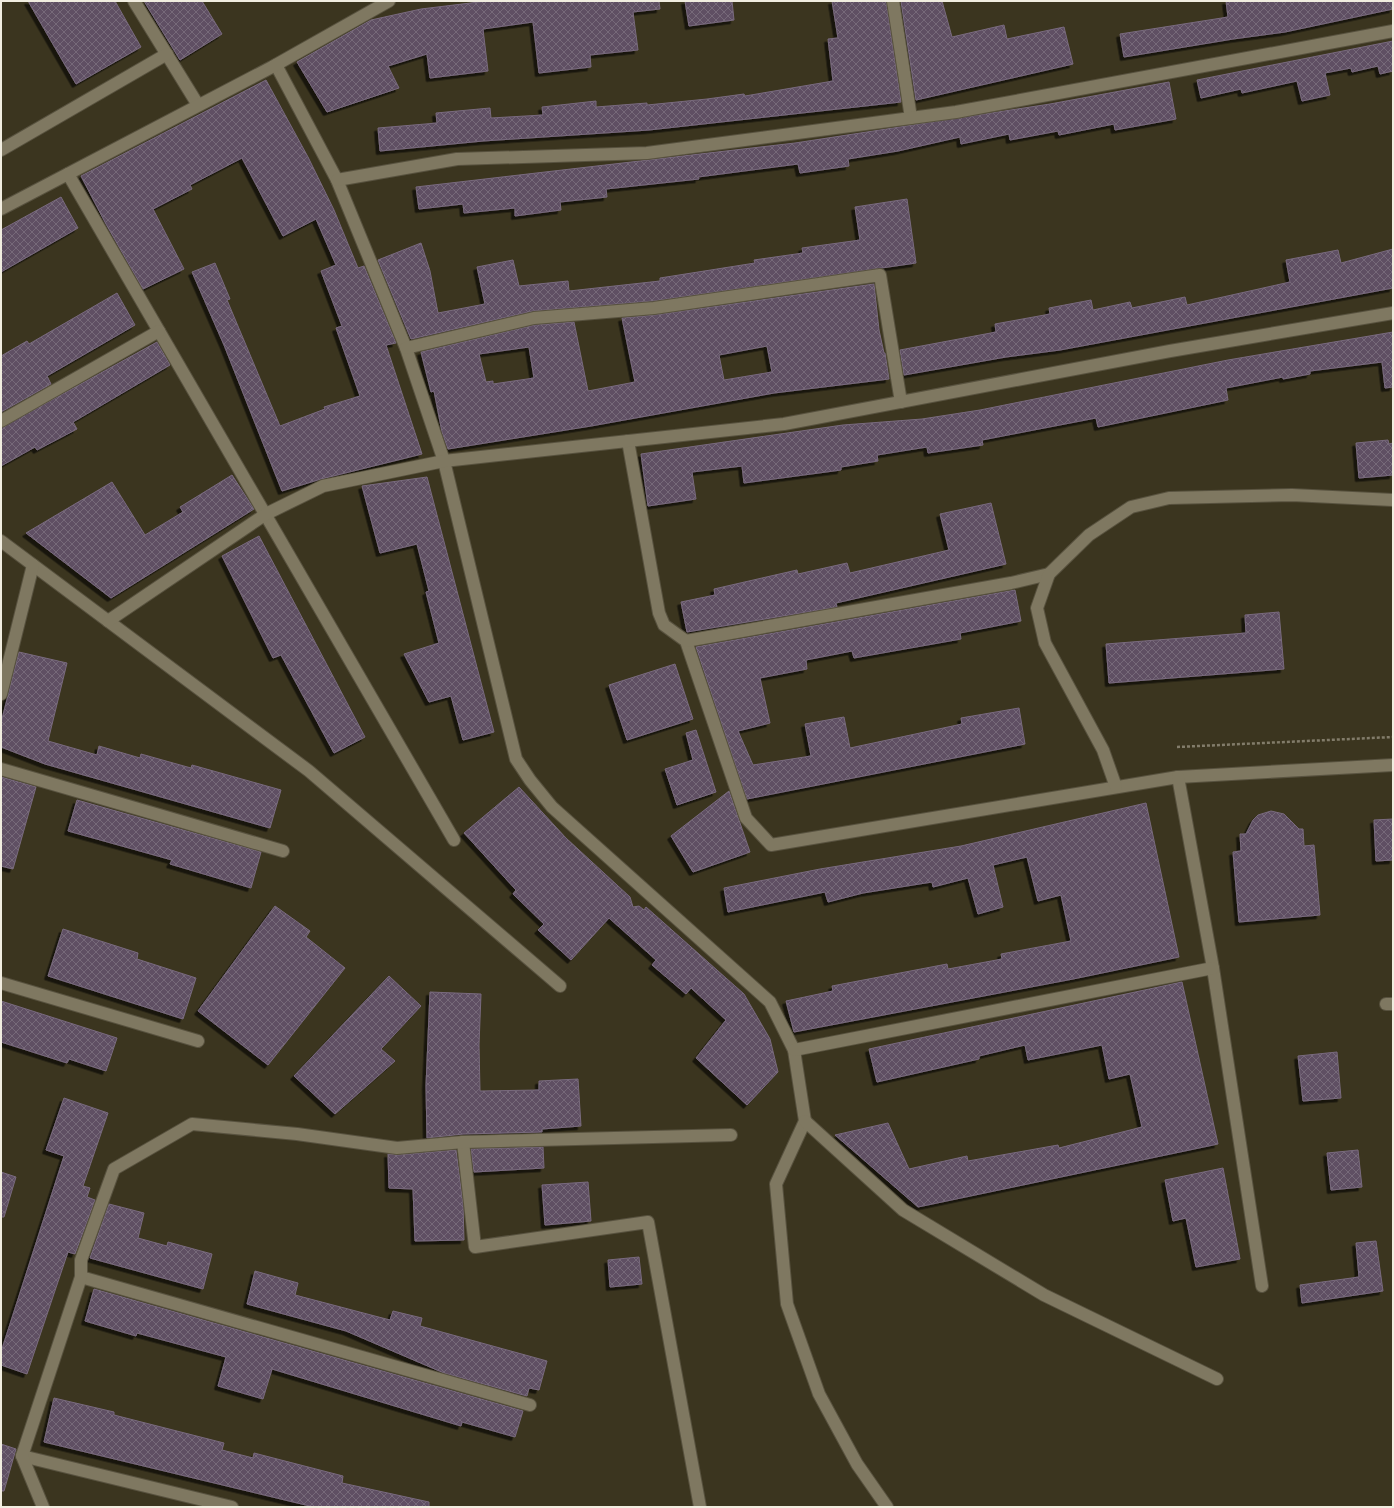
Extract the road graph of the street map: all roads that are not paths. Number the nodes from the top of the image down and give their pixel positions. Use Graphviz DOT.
graph roads {
  1 [pos="134,1"];
  2 [pos="389,1"];
  3 [pos="893,1"];
  4 [pos="1393,31"];
  5 [pos="167,54"];
  6 [pos="276,65"];
  7 [pos="198,105"];
  8 [pos="911,118"];
  9 [pos="1,150"];
  10 [pos="68,174"];
  11 [pos="337,180"];
  12 [pos="1,209"];
  13 [pos="1393,313"];
  14 [pos="159,331"];
  15 [pos="406,348"];
  16 [pos="901,402"];
  17 [pos="1,421"];
  18 [pos="628,441"];
  19 [pos="444,462"];
  20 [pos="1393,500"];
  21 [pos="266,514"];
  22 [pos="1,541"];
  23 [pos="33,565"];
  24 [pos="1049,574"];
  25 [pos="108,621"];
  26 [pos="686,641"];
  27 [pos="1,694"];
  28 [pos="1393,765"];
  29 [pos="1,769"];
  30 [pos="1178,777"];
  31 [pos="1116,787"];
  32 [pos="454,840"];
  33 [pos="283,851"];
  34 [pos="1214,968"];
  35 [pos="1,983"];
  36 [pos="560,986"];
  37 [pos="198,1041"];
  38 [pos="794,1050"];
  39 [pos="805,1121"];
  40 [pos="731,1135"];
  41 [pos="463,1142"];
  42 [pos="81,1277"];
  43 [pos="1262,1286"];
  44 [pos="1217,1379"];
  45 [pos="530,1405"];
  46 [pos="22,1456"];
  47 [pos="43,1507"];
  48 [pos="232,1507"];
  49 [pos="700,1507"];
  50 [pos="887,1507"];
  1 -- 5 [label="street"];
  2 -- 6 [label="street"];
  3 -- 8 [label="street"];
  4 -- 8 [label="street"];
  5 -- 7 [label="street"];
  5 -- 9 [label="street"];
  6 -- 7 [label="street"];
  6 -- 11 [label="street"];
  7 -- 10 [label="street"];
  8 -- 11 [label="street"];
  10 -- 12 [label="street"];
  10 -- 14 [label="street"];
  11 -- 15 [label="street"];
  13 -- 16 [label="street"];
  14 -- 17 [label="street"];
  14 -- 21 [label="street"];
  15 -- 16 [label="street"];
  15 -- 19 [label="street"];
  16 -- 18 [label="street"];
  18 -- 19 [label="street"];
  18 -- 26 [label="street"];
  19 -- 21 [label="street"];
  19 -- 38 [label="street"];
  20 -- 24 [label="street"];
  21 -- 25 [label="street"];
  21 -- 32 [label="street"];
  22 -- 23 [label="street"];
  23 -- 25 [label="street"];
  23 -- 27 [label="street"];
  24 -- 26 [label="street"];
  24 -- 31 [label="street"];
  25 -- 36 [label="street"];
  26 -- 31 [label="street"];
  28 -- 30 [label="street"];
  29 -- 33 [label="street"];
  30 -- 31 [label="street"];
  30 -- 34 [label="street"];
  34 -- 38 [label="street"];
  34 -- 43 [label="street"];
  35 -- 37 [label="street"];
  38 -- 39 [label="street"];
  39 -- 44 [label="street"];
  39 -- 50 [label="street"];
  40 -- 41 [label="street"];
  41 -- 42 [label="street"];
  41 -- 49 [label="street"];
  42 -- 45 [label="street"];
  42 -- 46 [label="street"];
  46 -- 47 [label="street"];
  46 -- 48 [label="street"];
}
